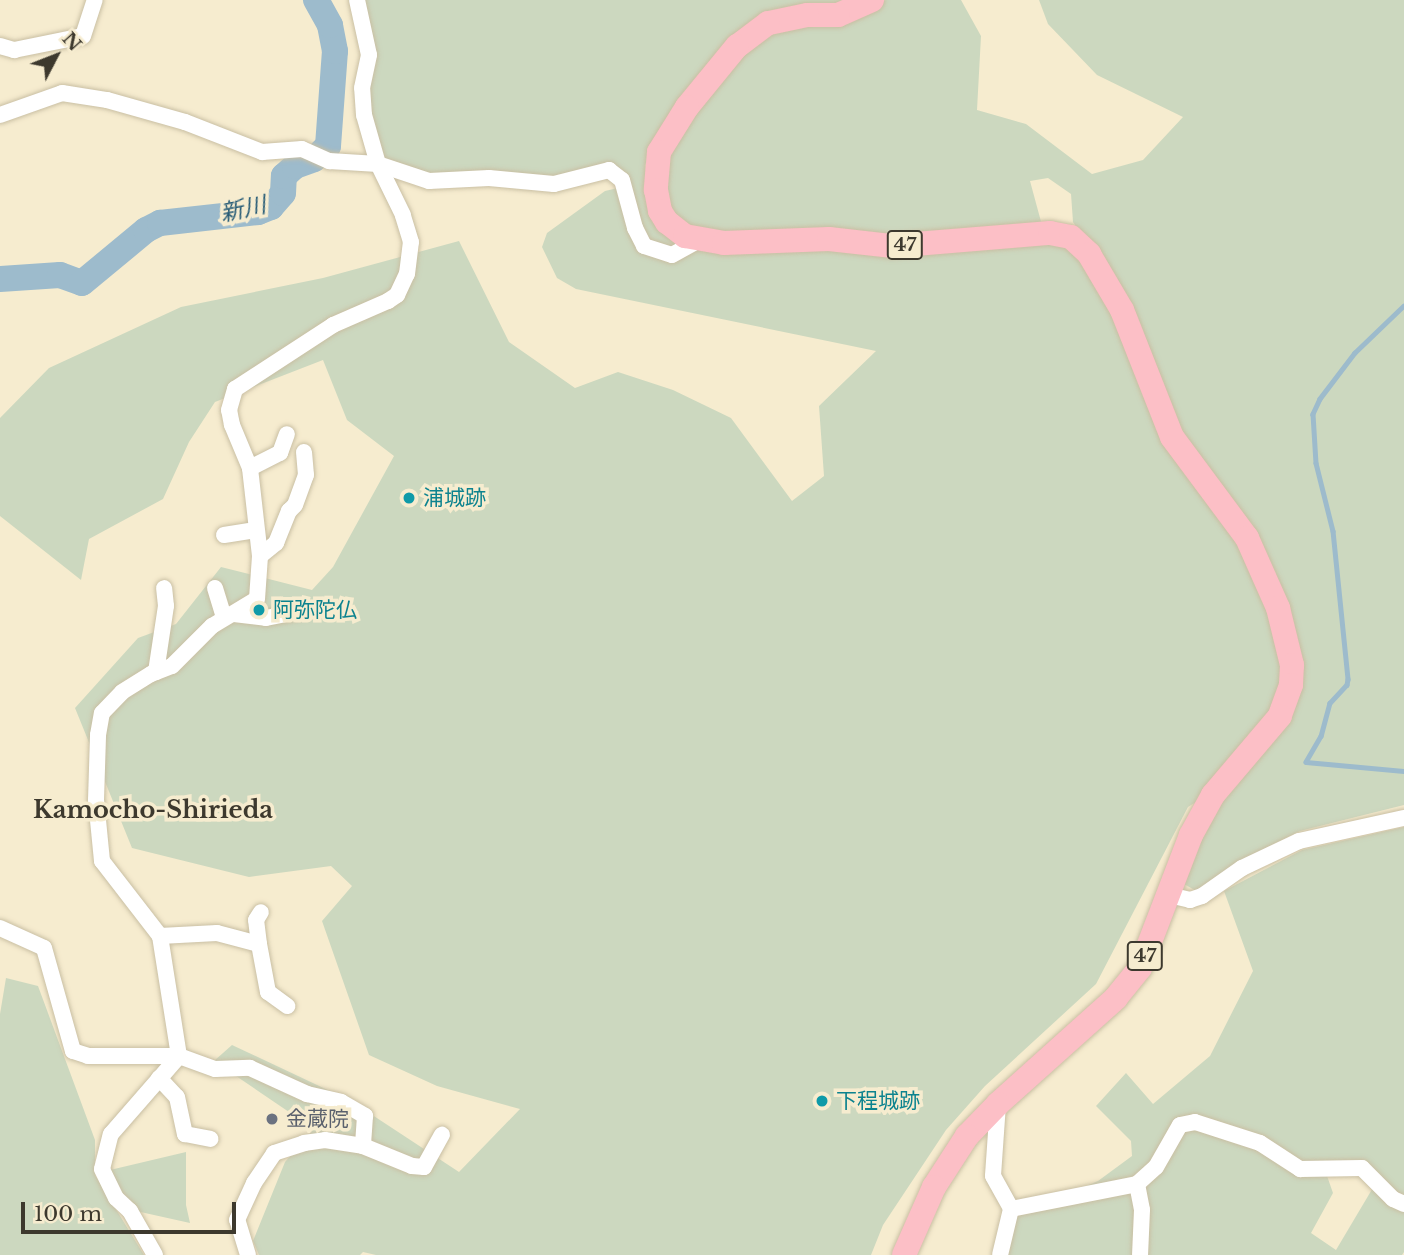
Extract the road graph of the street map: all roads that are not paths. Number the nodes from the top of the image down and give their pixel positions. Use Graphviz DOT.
graph roads {
  1 [pos="95,0"];
  2 [pos="357,0"];
  3 [pos="872,0"];
  4 [pos="0,46"];
  5 [pos="0,115"];
  6 [pos="378,164"];
  7 [pos="697,241"];
  8 [pos="287,434"];
  9 [pos="304,452"];
  10 [pos="250,468"];
  11 [pos="256,530"];
  12 [pos="224,534"];
  13 [pos="260,556"];
  14 [pos="164,588"];
  15 [pos="215,588"];
  16 [pos="306,610"];
  17 [pos="228,616"];
  18 [pos="156,672"];
  19 [pos="1404,818"];
  20 [pos="1169,895"];
  21 [pos="261,912"];
  22 [pos="0,928"];
  23 [pos="160,936"];
  24 [pos="259,944"];
  25 [pos="287,1006"];
  26 [pos="179,1056"];
  27 [pos="159,1079"];
  28 [pos="998,1104"];
  29 [pos="442,1135"];
  30 [pos="211,1139"];
  31 [pos="363,1146"];
  32 [pos="1137,1184"];
  33 [pos="1404,1204"];
  34 [pos="1011,1209"];
  35 [pos="155,1255"];
  36 [pos="248,1255"];
  37 [pos="904,1255"];
  38 [pos="1000,1255"];
  39 [pos="1140,1255"];
  1 -- 4 [label="street"];
  2 -- 6 [label="street"];
  3 -- 7 [label="main road, 47"];
  5 -- 6 [label="street"];
  6 -- 7 [label="street"];
  6 -- 10 [label="street"];
  7 -- 20 [label="main road, 47"];
  8 -- 10 [label="street"];
  9 -- 13 [label="street"];
  10 -- 11 [label="street"];
  11 -- 12 [label="street"];
  11 -- 13 [label="street"];
  13 -- 17 [label="street"];
  14 -- 18 [label="street"];
  15 -- 17 [label="street"];
  16 -- 17 [label="street"];
  17 -- 18 [label="street"];
  18 -- 23 [label="street"];
  19 -- 20 [label="street"];
  20 -- 28 [label="main road, 47"];
  21 -- 24 [label="street"];
  22 -- 26 [label="street"];
  23 -- 24 [label="street"];
  23 -- 26 [label="street"];
  24 -- 25 [label="street"];
  26 -- 27 [label="street"];
  26 -- 31 [label="street"];
  27 -- 30 [label="street"];
  27 -- 35 [label="street"];
  28 -- 34 [label="street"];
  28 -- 37 [label="main road, 47"];
  29 -- 31 [label="street"];
  31 -- 36 [label="street"];
  32 -- 33 [label="street"];
  32 -- 34 [label="street"];
  32 -- 39 [label="street"];
  34 -- 38 [label="street"];
}
